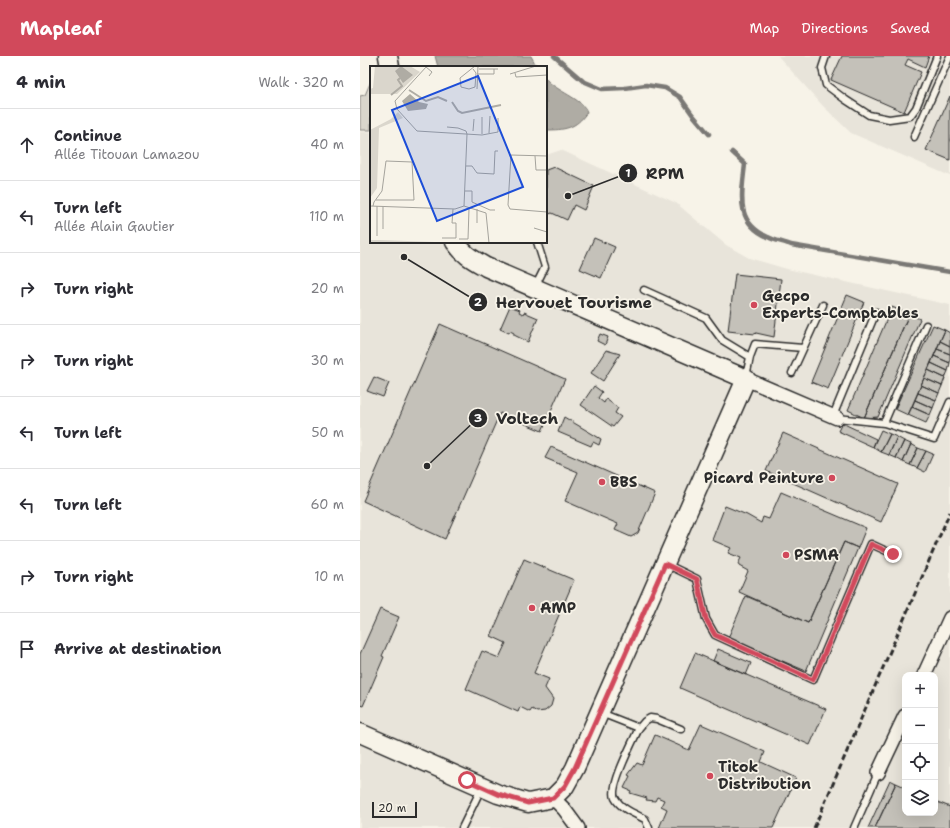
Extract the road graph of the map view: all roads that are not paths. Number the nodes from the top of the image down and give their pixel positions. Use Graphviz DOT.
graph roads {
  1 [pos="388,56"];
  2 [pos="826,56"];
  3 [pos="937,56"];
  4 [pos="950,56"];
  5 [pos="390,66"];
  6 [pos="914,136"];
  7 [pos="456,243"];
  8 [pos="537,243"];
  9 [pos="535,288"];
  10 [pos="644,290"];
  11 [pos="823,305"];
  12 [pos="876,312"];
  13 [pos="926,325"];
  14 [pos="803,348"];
  15 [pos="750,357"];
  16 [pos="792,373"];
  17 [pos="746,379"];
  18 [pos="950,402"];
  19 [pos="835,417"];
  20 [pos="884,423"];
  21 [pos="893,554"];
  22 [pos="665,564"];
  23 [pos="950,618"];
  24 [pos="925,672"];
  25 [pos="600,712"];
  26 [pos="902,722"];
  27 [pos="638,728"];
  28 [pos="681,729"];
  29 [pos="360,733"];
  30 [pos="878,773"];
  31 [pos="481,787"];
  32 [pos="553,798"];
  33 [pos="462,828"];
  34 [pos="578,828"];
  35 [pos="649,828"];
  36 [pos="854,828"];
  1 -- 5 [label="street"];
  2 -- 3 [label="lane"];
  4 -- 6 [label="lane"];
  7 -- 9 [label="street"];
  8 -- 9 [label="lane"];
  9 -- 17 [label="street"];
  10 -- 15 [label="lane"];
  11 -- 14 [label="lane"];
  12 -- 19 [label="lane"];
  13 -- 20 [label="lane"];
  14 -- 15 [label="lane"];
  14 -- 16 [label="lane"];
  15 -- 17 [label="lane"];
  17 -- 19 [label="street"];
  17 -- 22 [label="street"];
  18 -- 20 [label="lane"];
  19 -- 20 [label="lane"];
  21 -- 22 [label="lane"];
  22 -- 25 [label="street"];
  23 -- 24 [label="street"];
  25 -- 27 [label="lane"];
  25 -- 32 [label="street"];
  26 -- 30 [label="street"];
  27 -- 28 [label="lane"];
  27 -- 35 [label="lane"];
  29 -- 31 [label="street"];
  30 -- 36 [label="lane"];
  31 -- 32 [label="street"];
  31 -- 33 [label="lane"];
  32 -- 34 [label="street"];
}
